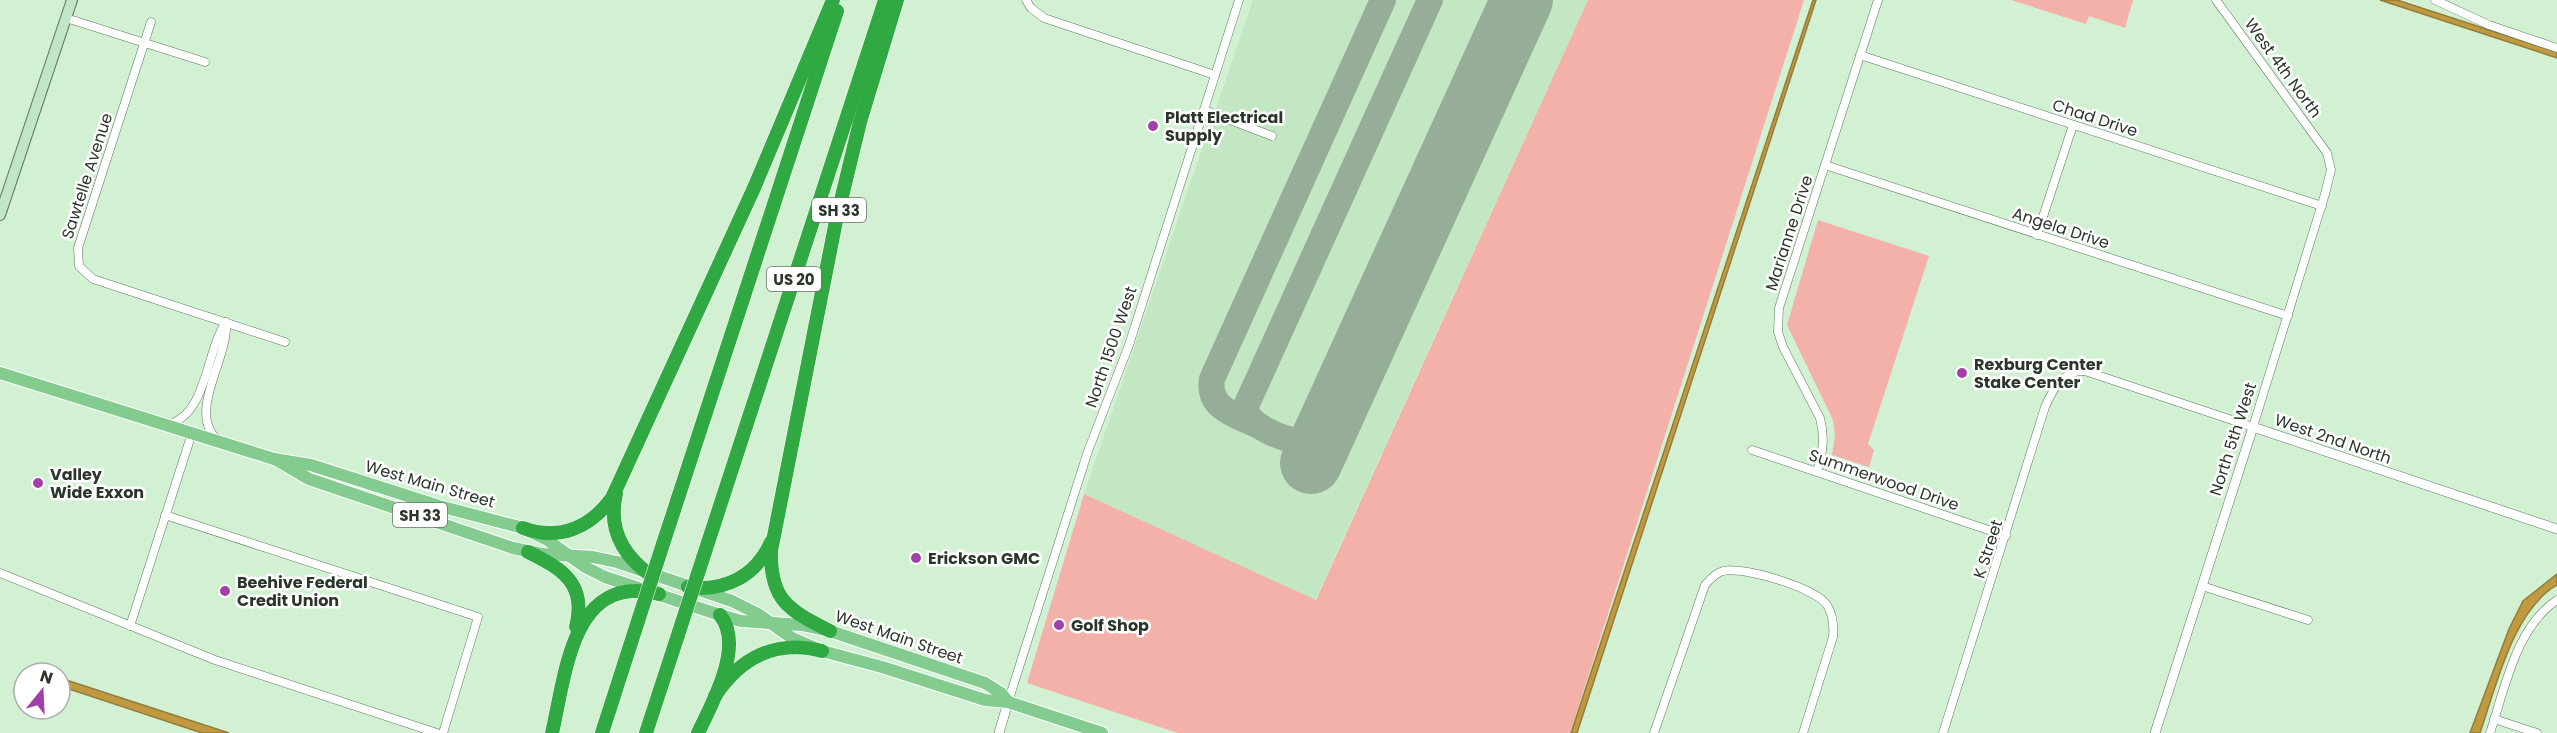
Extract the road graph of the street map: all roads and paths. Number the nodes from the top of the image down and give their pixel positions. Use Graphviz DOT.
graph roads {
  1 [pos="72,0"];
  2 [pos="833,0"];
  3 [pos="840,0"];
  4 [pos="885,0"];
  5 [pos="897,0"];
  6 [pos="1026,0"];
  7 [pos="1239,0"];
  8 [pos="1878,0"];
  9 [pos="2216,0"];
  10 [pos="2435,0"];
  11 [pos="66,18"];
  12 [pos="151,22"];
  13 [pos="144,42"];
  14 [pos="2557,48"];
  15 [pos="1860,55"];
  16 [pos="205,62"];
  17 [pos="1215,75"];
  18 [pos="1204,110"];
  19 [pos="2073,125"];
  20 [pos="1272,136"];
  21 [pos="2326,153"];
  22 [pos="1825,165"];
  23 [pos="2322,206"];
  24 [pos="0,215"];
  25 [pos="2037,235"];
  26 [pos="2288,316"];
  27 [pos="226,322"];
  28 [pos="285,342"];
  29 [pos="0,373"];
  30 [pos="2065,378"];
  31 [pos="167,425"];
  32 [pos="2253,428"];
  33 [pos="192,433"];
  34 [pos="219,441"];
  35 [pos="1752,450"];
  36 [pos="274,459"];
  37 [pos="1817,471"];
  38 [pos="617,489"];
  39 [pos="165,515"];
  40 [pos="523,528"];
  41 [pos="775,528"];
  42 [pos="2557,529"];
  43 [pos="2006,536"];
  44 [pos="528,552"];
  45 [pos="570,556"];
  46 [pos="0,573"];
  47 [pos="649,574"];
  48 [pos="2202,586"];
  49 [pos="688,587"];
  50 [pos="659,594"];
  51 [pos="2557,600"];
  52 [pos="720,615"];
  53 [pos="2308,620"];
  54 [pos="771,624"];
  55 [pos="130,626"];
  56 [pos="830,631"];
  57 [pos="822,651"];
  58 [pos="570,658"];
  59 [pos="715,696"];
  60 [pos="1008,702"];
  61 [pos="2494,719"];
  62 [pos="437,733"];
  63 [pos="443,733"];
  64 [pos="552,733"];
  65 [pos="602,733"];
  66 [pos="646,733"];
  67 [pos="698,733"];
  68 [pos="999,733"];
  69 [pos="1102,733"];
  70 [pos="1654,733"];
  71 [pos="1803,733"];
  72 [pos="1943,733"];
  73 [pos="2155,733"];
  74 [pos="2490,733"];
  75 [pos="2537,733"];
  1 -- 11 [label="main road"];
  2 -- 38 [label="highway, SH 33"];
  3 -- 65 [label="highway, US 20, bridge"];
  4 -- 66 [label="highway, US 20, bridge"];
  5 -- 41 [label="highway, SH 33"];
  6 -- 17 [label="street"];
  7 -- 17 [label="street, North 1500 West"];
  8 -- 15 [label="street, Marianne Drive"];
  9 -- 21 [label="street, West 4th North"];
  10 -- 14 [label="street"];
  11 -- 13 [label="street"];
  11 -- 24 [label="main road"];
  12 -- 13 [label="street, Sawtelle Avenue"];
  13 -- 16 [label="street"];
  13 -- 27 [label="street, Sawtelle Avenue"];
  15 -- 19 [label="street, Chad Drive"];
  15 -- 22 [label="street, Marianne Drive"];
  17 -- 18 [label="street, North 1500 West"];
  18 -- 20 [label="street"];
  18 -- 60 [label="street, North 1500 West"];
  19 -- 23 [label="street, Chad Drive"];
  19 -- 25 [label="street"];
  21 -- 23 [label="street, North 5th West"];
  22 -- 25 [label="street, Angela Drive"];
  22 -- 37 [label="street, Marianne Drive"];
  23 -- 26 [label="street, North 5th West"];
  25 -- 26 [label="street, Angela Drive"];
  26 -- 32 [label="street, North 5th West"];
  27 -- 28 [label="street, Sawtelle Avenue"];
  27 -- 31 [label="street"];
  27 -- 34 [label="street"];
  29 -- 31 [label="main road, West Main Street / SH 33"];
  30 -- 32 [label="street, West 2nd North"];
  30 -- 43 [label="street, K Street"];
  31 -- 33 [label="main road, West Main Street / SH 33"];
  32 -- 42 [label="street, West 2nd North"];
  32 -- 48 [label="street, North 5th West"];
  33 -- 34 [label="main road, West Main Street / SH 33"];
  33 -- 39 [label="street"];
  34 -- 36 [label="main road, West Main Street / SH 33"];
  35 -- 37 [label="street, Summerwood Drive"];
  36 -- 40 [label="main road, West Main Street / SH 33"];
  36 -- 44 [label="main road, West Main Street / SH 33"];
  37 -- 43 [label="street, Summerwood Drive"];
  38 -- 40 [label="highway, SH 33"];
  38 -- 47 [label="highway"];
  39 -- 55 [label="street"];
  39 -- 63 [label="street"];
  40 -- 45 [label="main road, West Main Street"];
  41 -- 49 [label="highway, SH 33"];
  41 -- 56 [label="highway"];
  43 -- 72 [label="street, K Street"];
  44 -- 45 [label="main road, West Main Street / SH 33"];
  44 -- 58 [label="highway"];
  45 -- 47 [label="main road, West Main Street / SH 33"];
  45 -- 50 [label="main road, West Main Street"];
  46 -- 55 [label="street"];
  47 -- 49 [label="main road, West Main Street / SH 33"];
  48 -- 53 [label="street"];
  48 -- 73 [label="street, North 5th West"];
  49 -- 54 [label="main road, West Main Street"];
  50 -- 52 [label="main road, West Main Street"];
  50 -- 58 [label="highway"];
  51 -- 61 [label="street"];
  52 -- 54 [label="main road, West Main Street"];
  52 -- 59 [label="highway"];
  54 -- 56 [label="main road, West Main Street"];
  54 -- 57 [label="main road, West Main Street"];
  55 -- 62 [label="street"];
  56 -- 60 [label="main road, West Main Street"];
  57 -- 59 [label="highway"];
  57 -- 60 [label="main road, West Main Street"];
  58 -- 64 [label="highway"];
  59 -- 67 [label="highway"];
  60 -- 68 [label="street"];
  60 -- 69 [label="main road, West Main Street"];
  61 -- 74 [label="street"];
  61 -- 75 [label="street"];
  70 -- 71 [label="street"];
}
